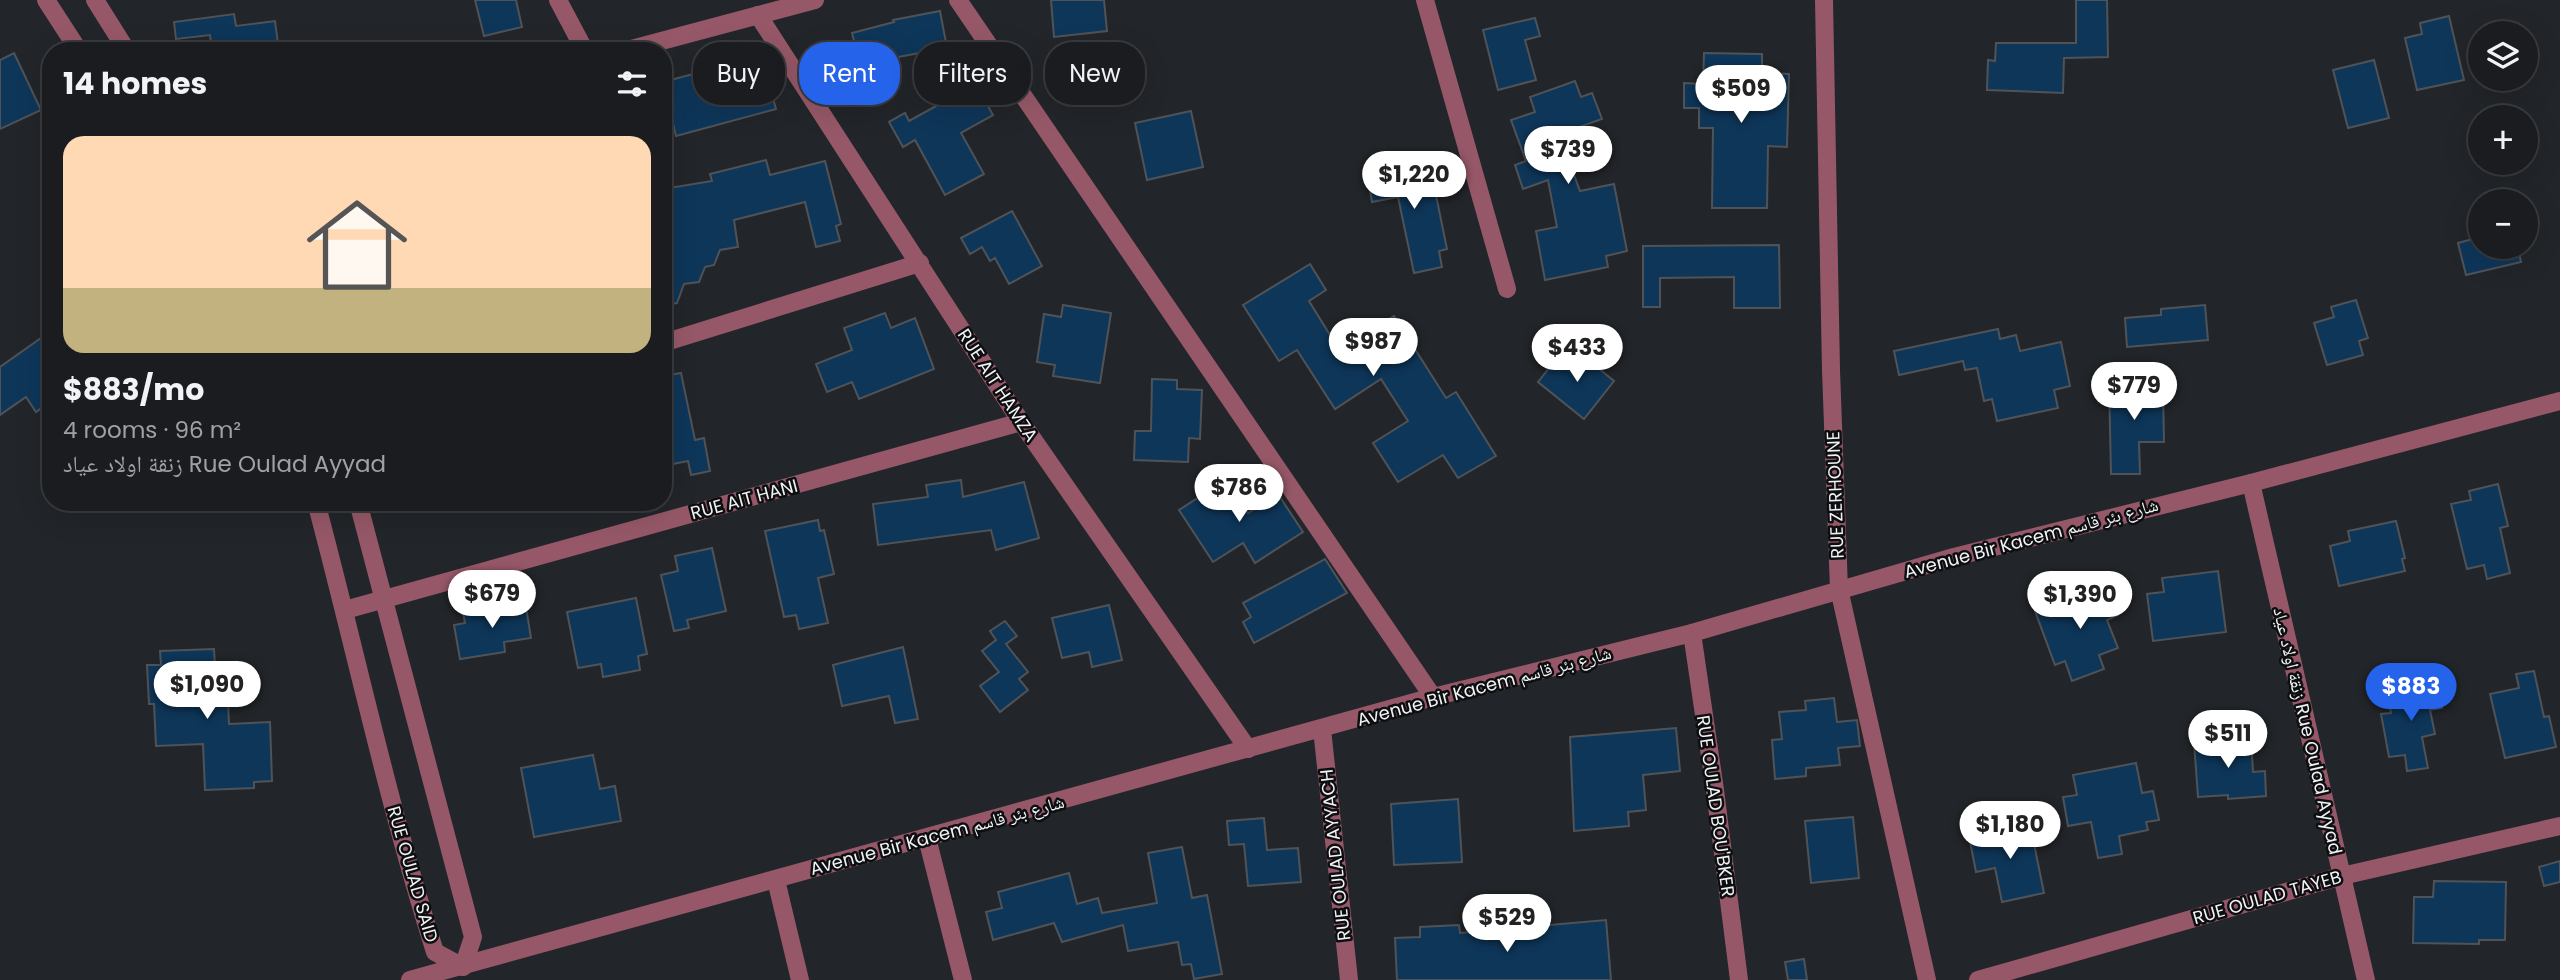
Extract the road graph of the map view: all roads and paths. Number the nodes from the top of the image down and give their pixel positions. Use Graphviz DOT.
graph roads {
  1 [pos="47,0"];
  2 [pos="94,0"];
  3 [pos="558,0"];
  4 [pos="815,0"];
  5 [pos="958,0"];
  6 [pos="1425,0"];
  7 [pos="1824,0"];
  8 [pos="758,15"];
  9 [pos="73,42"];
  10 [pos="121,42"];
  11 [pos="580,42"];
  12 [pos="658,42"];
  13 [pos="920,263"];
  14 [pos="1507,289"];
  15 [pos="672,340"];
  16 [pos="2560,401"];
  17 [pos="1021,422"];
  18 [pos="2251,483"];
  19 [pos="318,511"];
  20 [pos="360,511"];
  21 [pos="1839,589"];
  22 [pos="384,598"];
  23 [pos="345,610"];
  24 [pos="1692,633"];
  25 [pos="1433,697"];
  26 [pos="1322,729"];
  27 [pos="1248,749"];
  28 [pos="2560,826"];
  29 [pos="927,838"];
  30 [pos="2342,876"];
  31 [pos="776,880"];
  32 [pos="465,973"];
  33 [pos="410,980"];
  34 [pos="800,980"];
  35 [pos="963,980"];
  36 [pos="1349,980"];
  37 [pos="1738,980"];
  38 [pos="1927,980"];
  39 [pos="1978,980"];
  40 [pos="2366,980"];
  1 -- 9 [label="street"];
  2 -- 10 [label="street"];
  3 -- 11 [label="street"];
  4 -- 8 [label="street"];
  5 -- 25 [label="street"];
  6 -- 14 [label="street"];
  7 -- 21 [label="street, RUE ZERHOUNE"];
  8 -- 12 [label="street"];
  8 -- 13 [label="street, RUE AIT HAMZA"];
  13 -- 15 [label="street"];
  13 -- 17 [label="street, RUE AIT HAMZA"];
  16 -- 18 [label="street, Avenue Bir Kacem شارع بئر قاسم"];
  17 -- 22 [label="street, RUE AIT HANI"];
  17 -- 27 [label="street, RUE AIT HAMZA"];
  18 -- 21 [label="street, Avenue Bir Kacem شارع بئر قاسم"];
  18 -- 30 [label="street, زنقة اولاد عياد Rue Oulad Ayyad"];
  19 -- 23 [label="street, RUE OULAD SAID"];
  20 -- 22 [label="street"];
  21 -- 24 [label="street, Avenue Bir Kacem شارع بئر قاسم"];
  21 -- 38 [label="street, RUE ZERHOUNE"];
  22 -- 23 [label="street, RUE AIT HANI"];
  22 -- 32 [label="street"];
  23 -- 32 [label="street, RUE OULAD SAID"];
  24 -- 25 [label="street, Avenue Bir Kacem شارع بئر قاسم"];
  24 -- 37 [label="street, RUE OULAD BOU'BKER"];
  25 -- 26 [label="street, Avenue Bir Kacem شارع بئر قاسم"];
  26 -- 27 [label="street, Avenue Bir Kacem شارع بئر قاسم"];
  26 -- 36 [label="street, RUE OULAD AYYACH"];
  27 -- 29 [label="street, Avenue Bir Kacem شارع بئر قاسم"];
  28 -- 30 [label="street, RUE OULAD TAYEB"];
  29 -- 31 [label="street, Avenue Bir Kacem شارع بئر قاسم"];
  29 -- 35 [label="street"];
  30 -- 39 [label="street, RUE OULAD TAYEB"];
  30 -- 40 [label="street, زنقة اولاد عياد Rue Oulad Ayyad"];
  31 -- 32 [label="street, Avenue Bir Kacem شارع بئر قاسم"];
  31 -- 34 [label="street"];
  32 -- 33 [label="street, Avenue Bir Kacem شارع بئر قاسم"];
}
